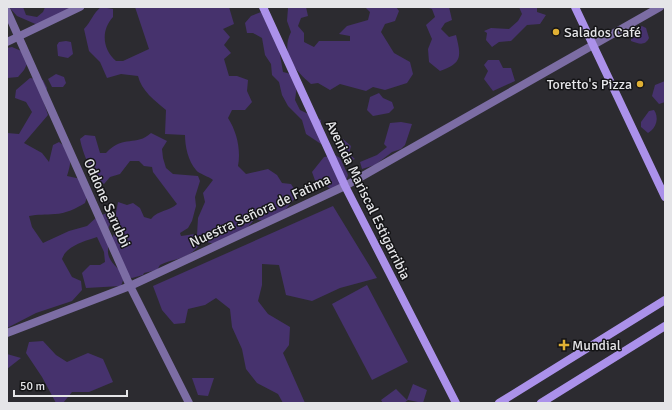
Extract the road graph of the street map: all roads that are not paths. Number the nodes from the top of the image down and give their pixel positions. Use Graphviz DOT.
graph roads {
  1 [pos="80,7"];
  2 [pos="263,7"];
  3 [pos="575,7"];
  4 [pos="660,7"];
  5 [pos="7,11"];
  6 [pos="18,36"];
  7 [pos="7,42"];
  8 [pos="592,44"];
  9 [pos="345,186"];
  10 [pos="665,197"];
  11 [pos="130,286"];
  12 [pos="665,300"];
  13 [pos="665,326"];
  14 [pos="7,334"];
  15 [pos="189,403"];
  16 [pos="456,403"];
  17 [pos="499,403"];
  18 [pos="541,403"];
  1 -- 6 [label="street"];
  2 -- 9 [label="main road, Avenida Mariscal Estigarribia"];
  3 -- 8 [label="main road"];
  4 -- 8 [label="street, Nuestra Señora de Fatima"];
  5 -- 6 [label="street, Oddone Sarubbi"];
  6 -- 7 [label="street"];
  6 -- 11 [label="street, Oddone Sarubbi"];
  8 -- 9 [label="street, Nuestra Señora de Fatima"];
  8 -- 10 [label="main road"];
  9 -- 11 [label="street, Nuestra Señora de Fatima"];
  9 -- 16 [label="main road, Avenida Mariscal Estigarribia"];
  11 -- 14 [label="street, Nuestra Señora de Fatima"];
  11 -- 15 [label="street, Oddone Sarubbi"];
  12 -- 17 [label="main road"];
  13 -- 18 [label="main road"];
}
